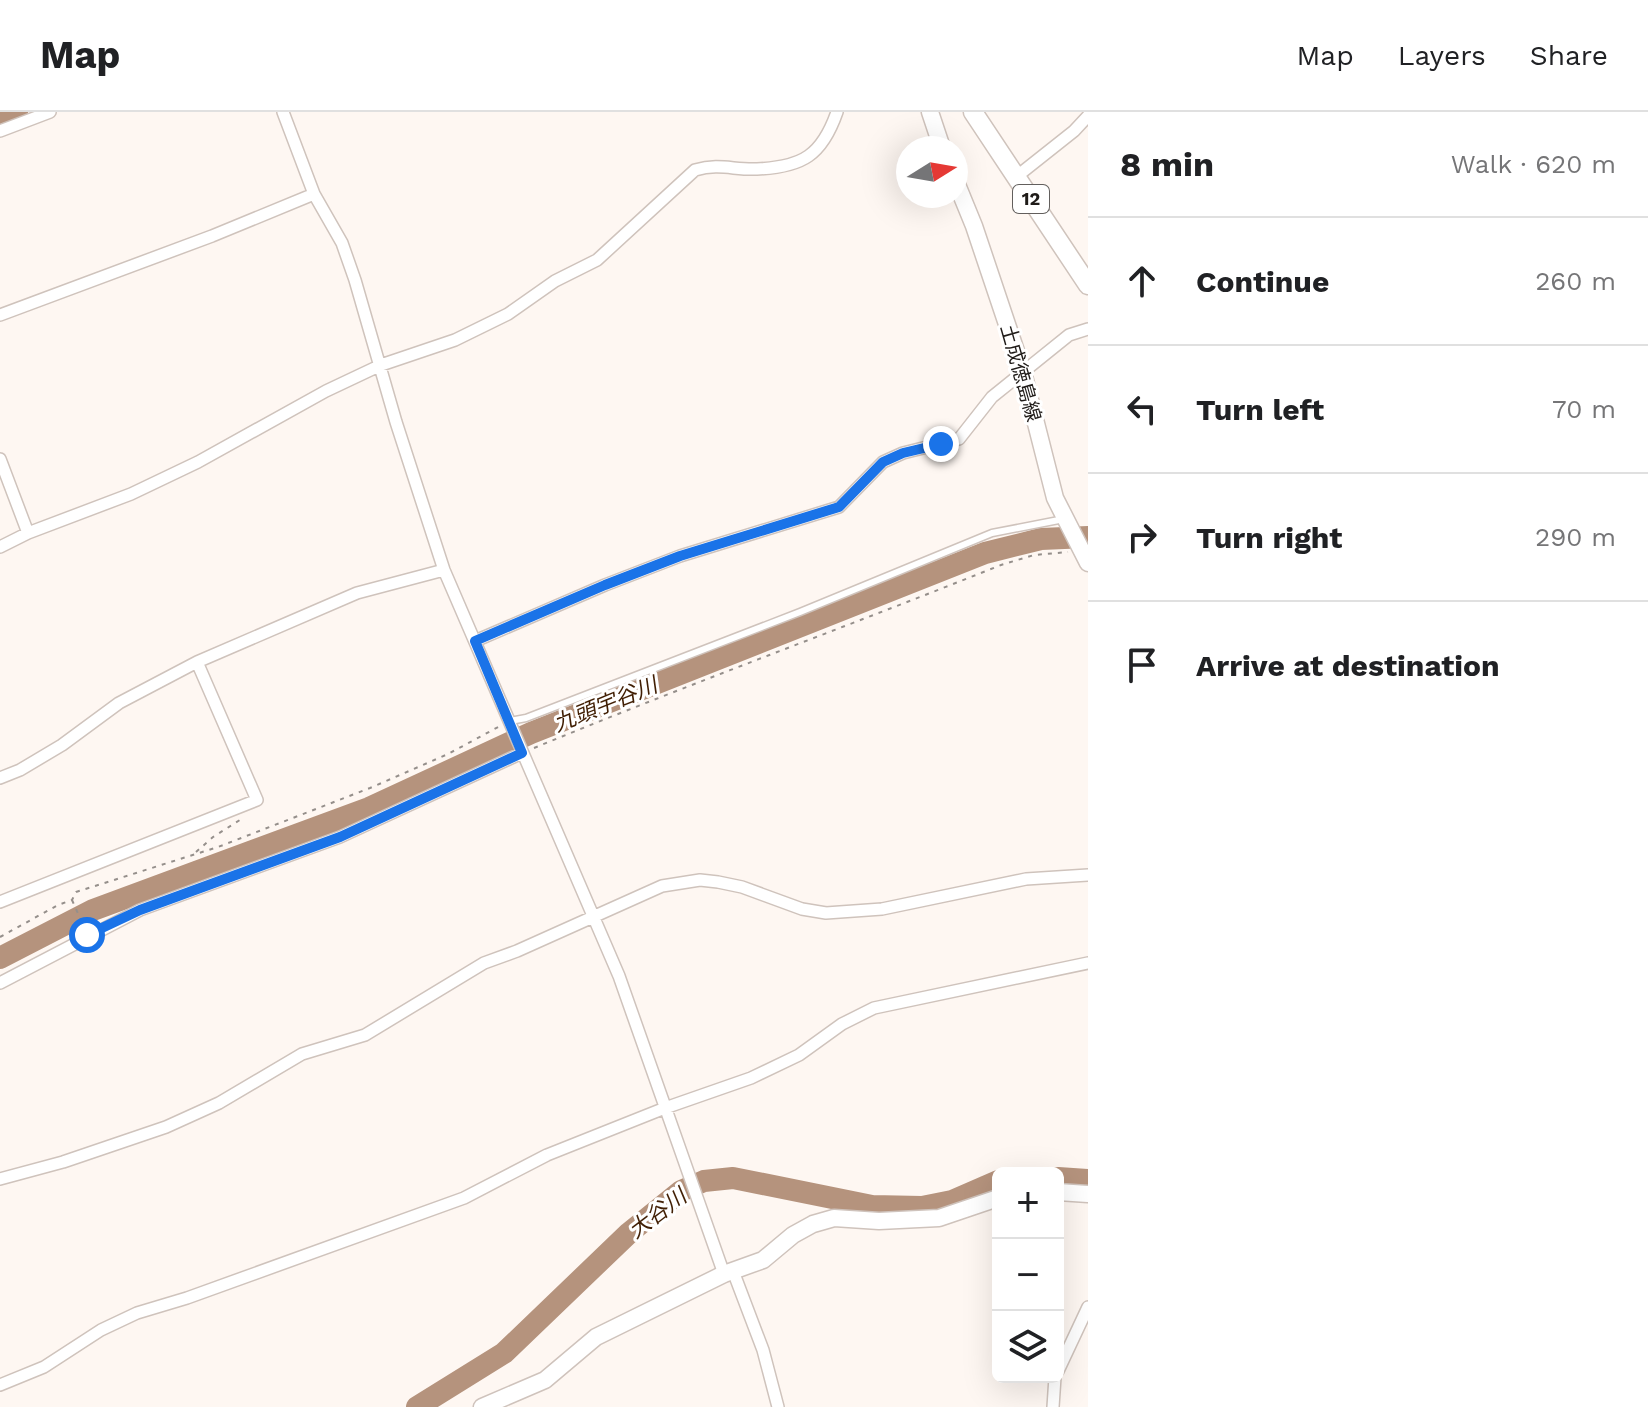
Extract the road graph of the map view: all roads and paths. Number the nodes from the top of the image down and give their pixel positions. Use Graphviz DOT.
graph roads {
  1 [pos="50,112"];
  2 [pos="283,112"];
  3 [pos="837,112"];
  4 [pos="930,112"];
  5 [pos="973,112"];
  6 [pos="1088,116"];
  7 [pos="0,131"];
  8 [pos="938,136"];
  9 [pos="1016,177"];
  10 [pos="314,194"];
  11 [pos="967,208"];
  12 [pos="1088,285"];
  13 [pos="0,315"];
  14 [pos="1088,329"];
  15 [pos="381,365"];
  16 [pos="1023,372"];
  17 [pos="0,459"];
  18 [pos="1066,524"];
  19 [pos="28,533"];
  20 [pos="0,547"];
  21 [pos="1084,554"];
  22 [pos="444,570"];
  23 [pos="475,641"];
  24 [pos="197,662"];
  25 [pos="511,723"];
  26 [pos="521,751"];
  27 [pos="0,778"];
  28 [pos="257,800"];
  29 [pos="196,852"];
  30 [pos="1088,875"];
  31 [pos="0,902"];
  32 [pos="73,902"];
  33 [pos="592,916"];
  34 [pos="85,931"];
  35 [pos="0,937"];
  36 [pos="1088,963"];
  37 [pos="0,983"];
  38 [pos="665,1108"];
  39 [pos="0,1179"];
  40 [pos="1064,1192"];
  41 [pos="1088,1194"];
  42 [pos="992,1200"];
  43 [pos="729,1273"];
  44 [pos="1088,1307"];
  45 [pos="1064,1358"];
  46 [pos="1055,1383"];
  47 [pos="0,1385"];
  48 [pos="482,1407"];
  49 [pos="778,1407"];
  50 [pos="1053,1407"];
  1 -- 7 [label="street"];
  2 -- 10 [label="street"];
  3 -- 15 [label="street"];
  4 -- 8 [label="street"];
  5 -- 9 [label="main road, 12"];
  6 -- 9 [label="street"];
  9 -- 12 [label="main road, 12"];
  10 -- 13 [label="street"];
  10 -- 15 [label="street"];
  11 -- 16 [label="street, 土成徳島線"];
  14 -- 16 [label="street"];
  15 -- 19 [label="street"];
  15 -- 22 [label="street"];
  16 -- 18 [label="street, 土成徳島線"];
  16 -- 23 [label="street"];
  17 -- 19 [label="street"];
  18 -- 21 [label="street, 土成徳島線"];
  18 -- 25 [label="lane"];
  19 -- 20 [label="street"];
  21 -- 26 [label="path"];
  22 -- 23 [label="street"];
  22 -- 24 [label="street"];
  23 -- 25 [label="street"];
  24 -- 27 [label="street"];
  24 -- 28 [label="street"];
  25 -- 26 [label="street"];
  25 -- 29 [label="path"];
  26 -- 33 [label="street"];
  26 -- 37 [label="street"];
  28 -- 29 [label="path"];
  28 -- 31 [label="street"];
  29 -- 32 [label="path"];
  30 -- 33 [label="street"];
  32 -- 34 [label="path"];
  32 -- 35 [label="path"];
  33 -- 38 [label="street"];
  33 -- 39 [label="street"];
  36 -- 38 [label="street"];
  38 -- 43 [label="street"];
  38 -- 47 [label="street"];
  40 -- 41 [label="street"];
  42 -- 43 [label="street"];
  43 -- 48 [label="street"];
  43 -- 49 [label="street"];
  44 -- 45 [label="street"];
  46 -- 50 [label="street"];
}
